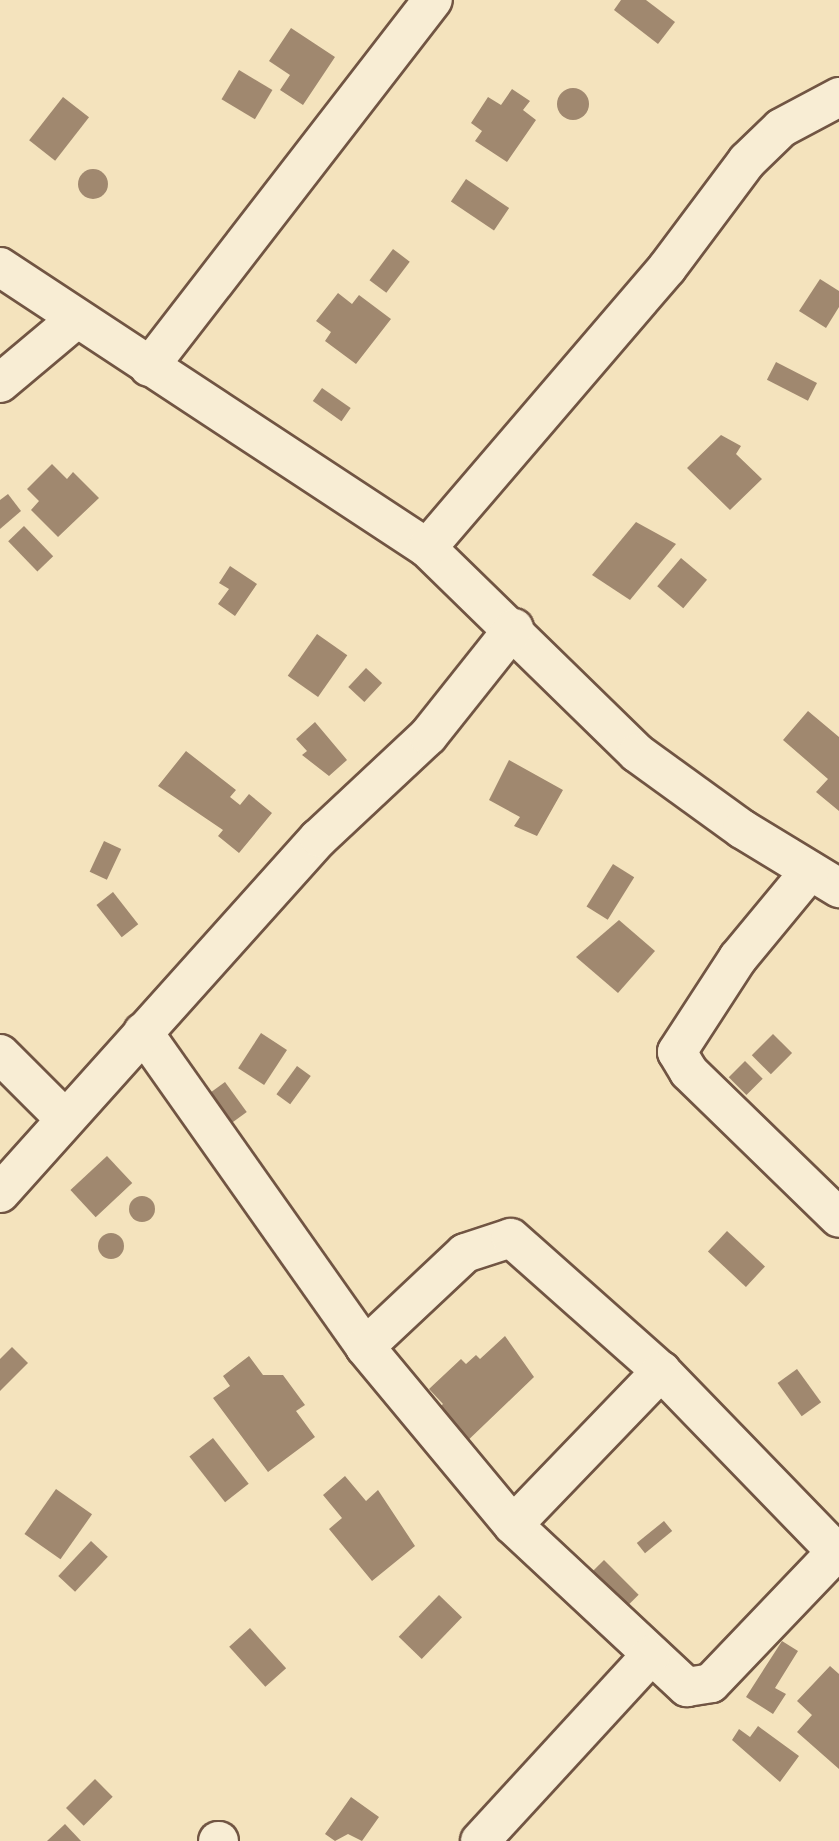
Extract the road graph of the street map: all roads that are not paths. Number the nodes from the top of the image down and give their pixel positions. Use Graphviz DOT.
graph roads {
  1 [pos="433,0"];
  2 [pos="839,97"];
  3 [pos="0,267"];
  4 [pos="75,320"];
  5 [pos="149,367"];
  6 [pos="0,383"];
  7 [pos="427,548"];
  8 [pos="514,628"];
  9 [pos="825,879"];
  10 [pos="143,1032"];
  11 [pos="0,1054"];
  12 [pos="65,1119"];
  13 [pos="0,1193"];
  14 [pos="839,1217"];
  15 [pos="365,1347"];
  16 [pos="661,1371"];
  17 [pos="513,1525"];
  18 [pos="838,1552"];
  19 [pos="651,1655"];
  20 [pos="480,1841"];
  1 -- 5 [label="street"];
  2 -- 7 [label="street"];
  3 -- 4 [label="street"];
  4 -- 5 [label="street"];
  4 -- 6 [label="street"];
  5 -- 7 [label="street"];
  7 -- 8 [label="street"];
  8 -- 9 [label="street"];
  8 -- 10 [label="street"];
  9 -- 14 [label="street"];
  10 -- 12 [label="street"];
  10 -- 15 [label="street"];
  11 -- 12 [label="street"];
  12 -- 13 [label="street"];
  15 -- 16 [label="street"];
  15 -- 17 [label="street"];
  16 -- 17 [label="street"];
  16 -- 18 [label="street"];
  17 -- 19 [label="street"];
  18 -- 19 [label="street"];
  19 -- 20 [label="street"];
}
